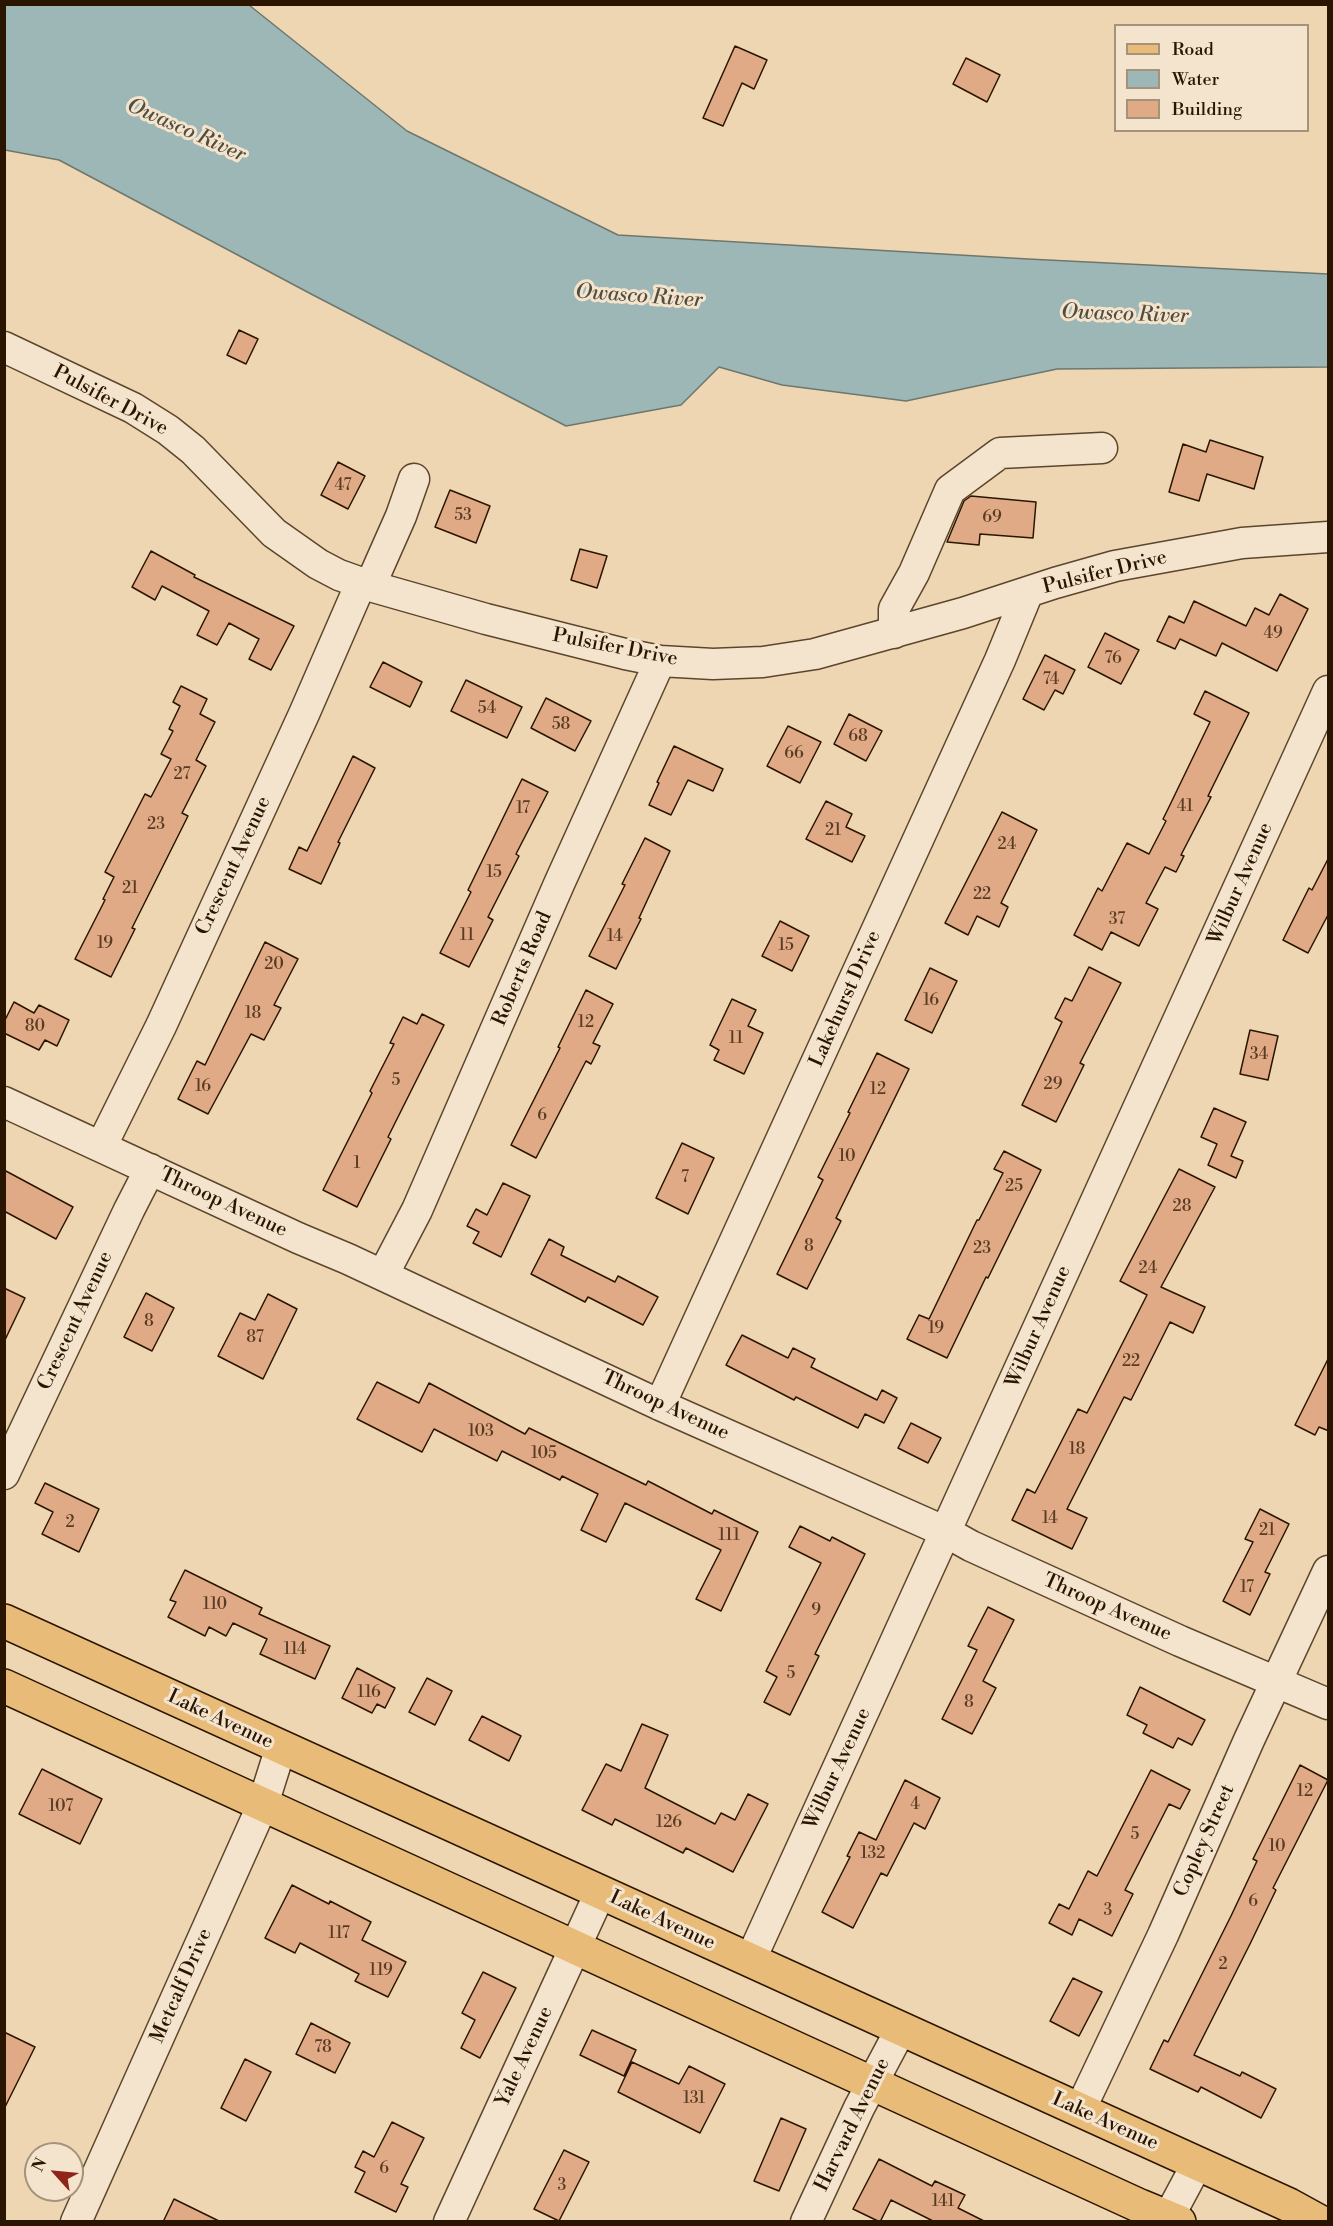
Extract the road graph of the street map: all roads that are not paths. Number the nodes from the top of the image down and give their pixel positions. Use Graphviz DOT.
graph roads {
  1 [pos="4,347"];
  2 [pos="1102,448"];
  3 [pos="414,479"];
  4 [pos="1329,537"];
  5 [pos="365,585"];
  6 [pos="1028,592"];
  7 [pos="894,633"];
  8 [pos="660,661"];
  9 [pos="1329,692"];
  10 [pos="4,1102"];
  11 [pos="102,1145"];
  12 [pos="150,1169"];
  13 [pos="383,1275"];
  14 [pos="660,1405"];
  15 [pos="4,1474"];
  16 [pos="946,1532"];
  17 [pos="1329,1571"];
  18 [pos="4,1621"];
  19 [pos="1276,1682"];
  20 [pos="4,1686"];
  21 [pos="1329,1704"];
  22 [pos="281,1748"];
  23 [pos="263,1804"];
  24 [pos="600,1893"];
  25 [pos="576,1946"];
  26 [pos="750,1961"];
  27 [pos="901,2029"];
  28 [pos="873,2083"];
  29 [pos="1080,2110"];
  30 [pos="1197,2164"];
  31 [pos="1171,2220"];
  32 [pos="76,2222"];
  33 [pos="449,2222"];
  34 [pos="806,2222"];
  35 [pos="1320,2222"];
  1 -- 5 [label="street, Pulsifer Drive"];
  2 -- 7 [label="street"];
  3 -- 5 [label="street, Crescent Avenue"];
  4 -- 6 [label="street, Pulsifer Drive"];
  5 -- 8 [label="street, Pulsifer Drive"];
  5 -- 11 [label="street, Crescent Avenue"];
  6 -- 7 [label="street, Pulsifer Drive"];
  6 -- 14 [label="street, Lakehurst Drive"];
  7 -- 8 [label="street, Pulsifer Drive"];
  8 -- 13 [label="street, Roberts Road"];
  9 -- 16 [label="street, Wilbur Avenue"];
  10 -- 11 [label="street, Throop Avenue"];
  11 -- 12 [label="street, Throop Avenue"];
  12 -- 13 [label="street, Throop Avenue"];
  12 -- 15 [label="street, Crescent Avenue"];
  13 -- 14 [label="street, Throop Avenue"];
  14 -- 16 [label="street, Throop Avenue"];
  16 -- 19 [label="street, Throop Avenue"];
  16 -- 26 [label="street, Wilbur Avenue"];
  17 -- 19 [label="street, Copley Street"];
  18 -- 22 [label="main road, Lake Avenue"];
  19 -- 21 [label="street, Throop Avenue"];
  19 -- 29 [label="street, Copley Street"];
  20 -- 23 [label="main road"];
  22 -- 23 [label="street, Metcalf Drive"];
  22 -- 24 [label="main road, Lake Avenue"];
  23 -- 25 [label="main road"];
  23 -- 32 [label="street, Metcalf Drive"];
  24 -- 25 [label="street, Yale Avenue"];
  24 -- 26 [label="main road, Lake Avenue"];
  25 -- 28 [label="main road"];
  25 -- 33 [label="street, Yale Avenue"];
  26 -- 27 [label="main road, Lake Avenue"];
  27 -- 28 [label="street, Harvard Avenue"];
  27 -- 29 [label="main road, Lake Avenue"];
  28 -- 31 [label="main road"];
  28 -- 34 [label="street, Harvard Avenue"];
  29 -- 30 [label="main road, Lake Avenue"];
  30 -- 31 [label="street"];
  30 -- 35 [label="main road, Lake Avenue"];
}
